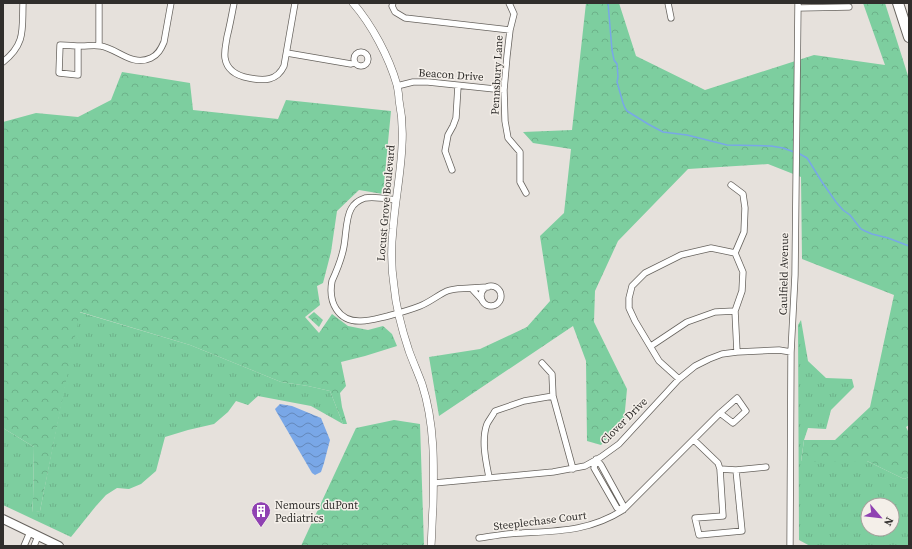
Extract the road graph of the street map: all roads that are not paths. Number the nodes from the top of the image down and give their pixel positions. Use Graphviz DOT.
graph roads {
  1 [pos="23,3"];
  2 [pos="99,3"];
  3 [pos="171,3"];
  4 [pos="234,3"];
  5 [pos="295,3"];
  6 [pos="353,3"];
  7 [pos="393,3"];
  8 [pos="509,3"];
  9 [pos="668,3"];
  10 [pos="898,3"];
  11 [pos="798,5"];
  12 [pos="849,7"];
  13 [pos="671,18"];
  14 [pos="510,30"];
  15 [pos="909,37"];
  16 [pos="99,45"];
  17 [pos="78,46"];
  18 [pos="287,53"];
  19 [pos="3,62"];
  20 [pos="354,63"];
  21 [pos="397,86"];
  22 [pos="458,86"];
  23 [pos="504,90"];
  24 [pos="452,170"];
  25 [pos="731,185"];
  26 [pos="526,193"];
  27 [pos="396,200"];
  28 [pos="735,252"];
  29 [pos="488,287"];
  30 [pos="471,288"];
  31 [pos="482,300"];
  32 [pos="735,311"];
  33 [pos="398,313"];
  34 [pos="651,346"];
  35 [pos="737,352"];
  36 [pos="791,352"];
  37 [pos="542,362"];
  38 [pos="679,379"];
  39 [pos="553,396"];
  40 [pos="720,413"];
  41 [pos="694,440"];
  42 [pos="596,459"];
  43 [pos="766,467"];
  44 [pos="573,469"];
  45 [pos="720,469"];
  46 [pos="736,470"];
  47 [pos="489,477"];
  48 [pos="434,483"];
  49 [pos="623,510"];
  50 [pos="3,519"];
  51 [pos="30,532"];
  52 [pos="432,534"];
  53 [pos="38,536"];
  54 [pos="479,538"];
  55 [pos="24,546"];
  56 [pos="34,546"];
  57 [pos="59,546"];
  58 [pos="431,546"];
  59 [pos="434,546"];
  60 [pos="790,546"];
  1 -- 19 [label="street"];
  2 -- 16 [label="street"];
  3 -- 16 [label="street"];
  4 -- 18 [label="street"];
  5 -- 18 [label="street"];
  6 -- 21 [label="street, Locust Grove Boulevard"];
  7 -- 14 [label="street"];
  8 -- 14 [label="street, Pennsbury Lane"];
  9 -- 13 [label="street"];
  10 -- 15 [label="highway"];
  11 -- 12 [label="street"];
  11 -- 36 [label="street, Caulfield Avenue"];
  14 -- 23 [label="street, Pennsbury Lane"];
  16 -- 17 [label="street"];
  17 -- 17 [label="street"];
  18 -- 20 [label="street"];
  21 -- 22 [label="street, Beacon Drive"];
  21 -- 27 [label="street, Locust Grove Boulevard"];
  22 -- 23 [label="street, Beacon Drive"];
  22 -- 24 [label="street"];
  23 -- 26 [label="street, Pennsbury Lane"];
  25 -- 28 [label="street"];
  27 -- 33 [label="street, Locust Grove Boulevard"];
  27 -- 33 [label="street"];
  28 -- 32 [label="street"];
  28 -- 34 [label="street"];
  29 -- 30 [label="street"];
  29 -- 31 [label="street"];
  29 -- 31 [label="street"];
  30 -- 31 [label="street"];
  30 -- 33 [label="street"];
  32 -- 34 [label="street"];
  32 -- 35 [label="street"];
  33 -- 48 [label="street, Locust Grove Boulevard"];
  34 -- 38 [label="street"];
  35 -- 36 [label="street, Clover Drive"];
  35 -- 38 [label="street, Clover Drive"];
  36 -- 60 [label="street, Caulfield Avenue"];
  37 -- 39 [label="street"];
  38 -- 42 [label="street, Clover Drive"];
  39 -- 44 [label="street"];
  39 -- 47 [label="street"];
  40 -- 40 [label="street, Steeplechase Court"];
  40 -- 41 [label="street, Steeplechase Court"];
  41 -- 45 [label="street"];
  41 -- 49 [label="street, Steeplechase Court"];
  42 -- 44 [label="street, Clover Drive"];
  42 -- 49 [label="street"];
  43 -- 46 [label="street"];
  44 -- 47 [label="street, Clover Drive"];
  45 -- 46 [label="street"];
  45 -- 46 [label="street"];
  47 -- 48 [label="street, Clover Drive"];
  48 -- 52 [label="street, Locust Grove Boulevard"];
  49 -- 54 [label="street, Steeplechase Court"];
  50 -- 51 [label="main road"];
  51 -- 53 [label="main road"];
  51 -- 55 [label="street"];
  52 -- 58 [label="street"];
  52 -- 59 [label="street"];
  53 -- 56 [label="street"];
  53 -- 57 [label="main road"];
}
